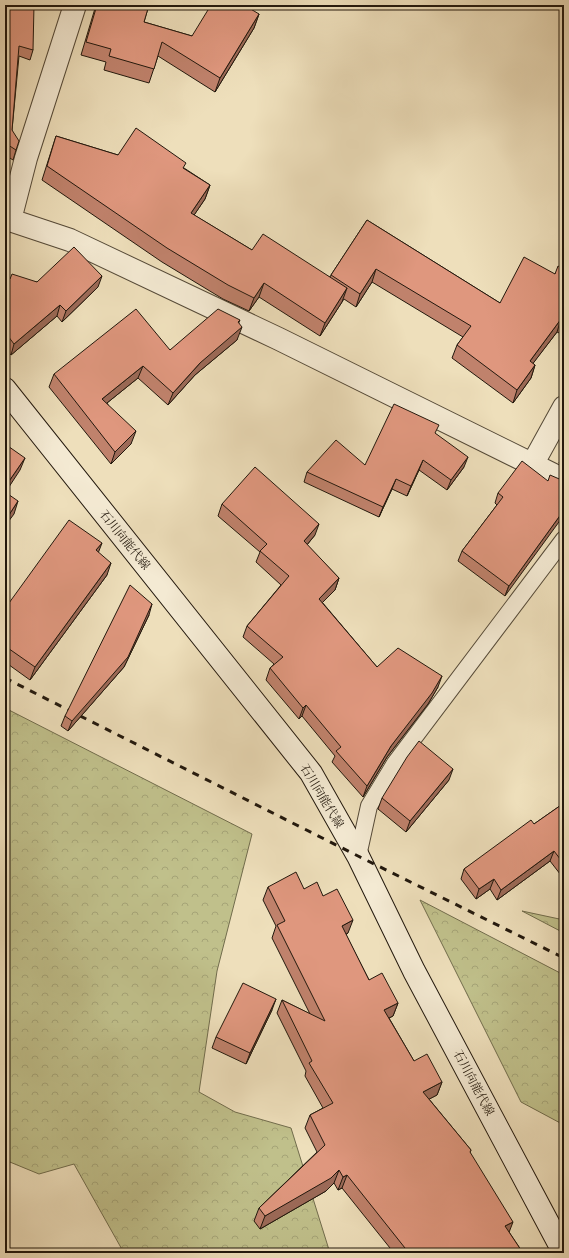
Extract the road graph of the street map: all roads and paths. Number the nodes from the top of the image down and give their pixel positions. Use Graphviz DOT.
graph roads {
  1 [pos="75,5"];
  2 [pos="7,220"];
  3 [pos="5,389"];
  4 [pos="564,407"];
  5 [pos="532,465"];
  6 [pos="564,480"];
  7 [pos="564,539"];
  8 [pos="358,856"];
  9 [pos="564,1253"];
  1 -- 2 [label="main road"];
  2 -- 5 [label="main road"];
  3 -- 8 [label="main road, 石川向能代線"];
  4 -- 5 [label="main road"];
  5 -- 6 [label="main road"];
  7 -- 8 [label="lane"];
  8 -- 9 [label="main road, 石川向能代線"];
}
